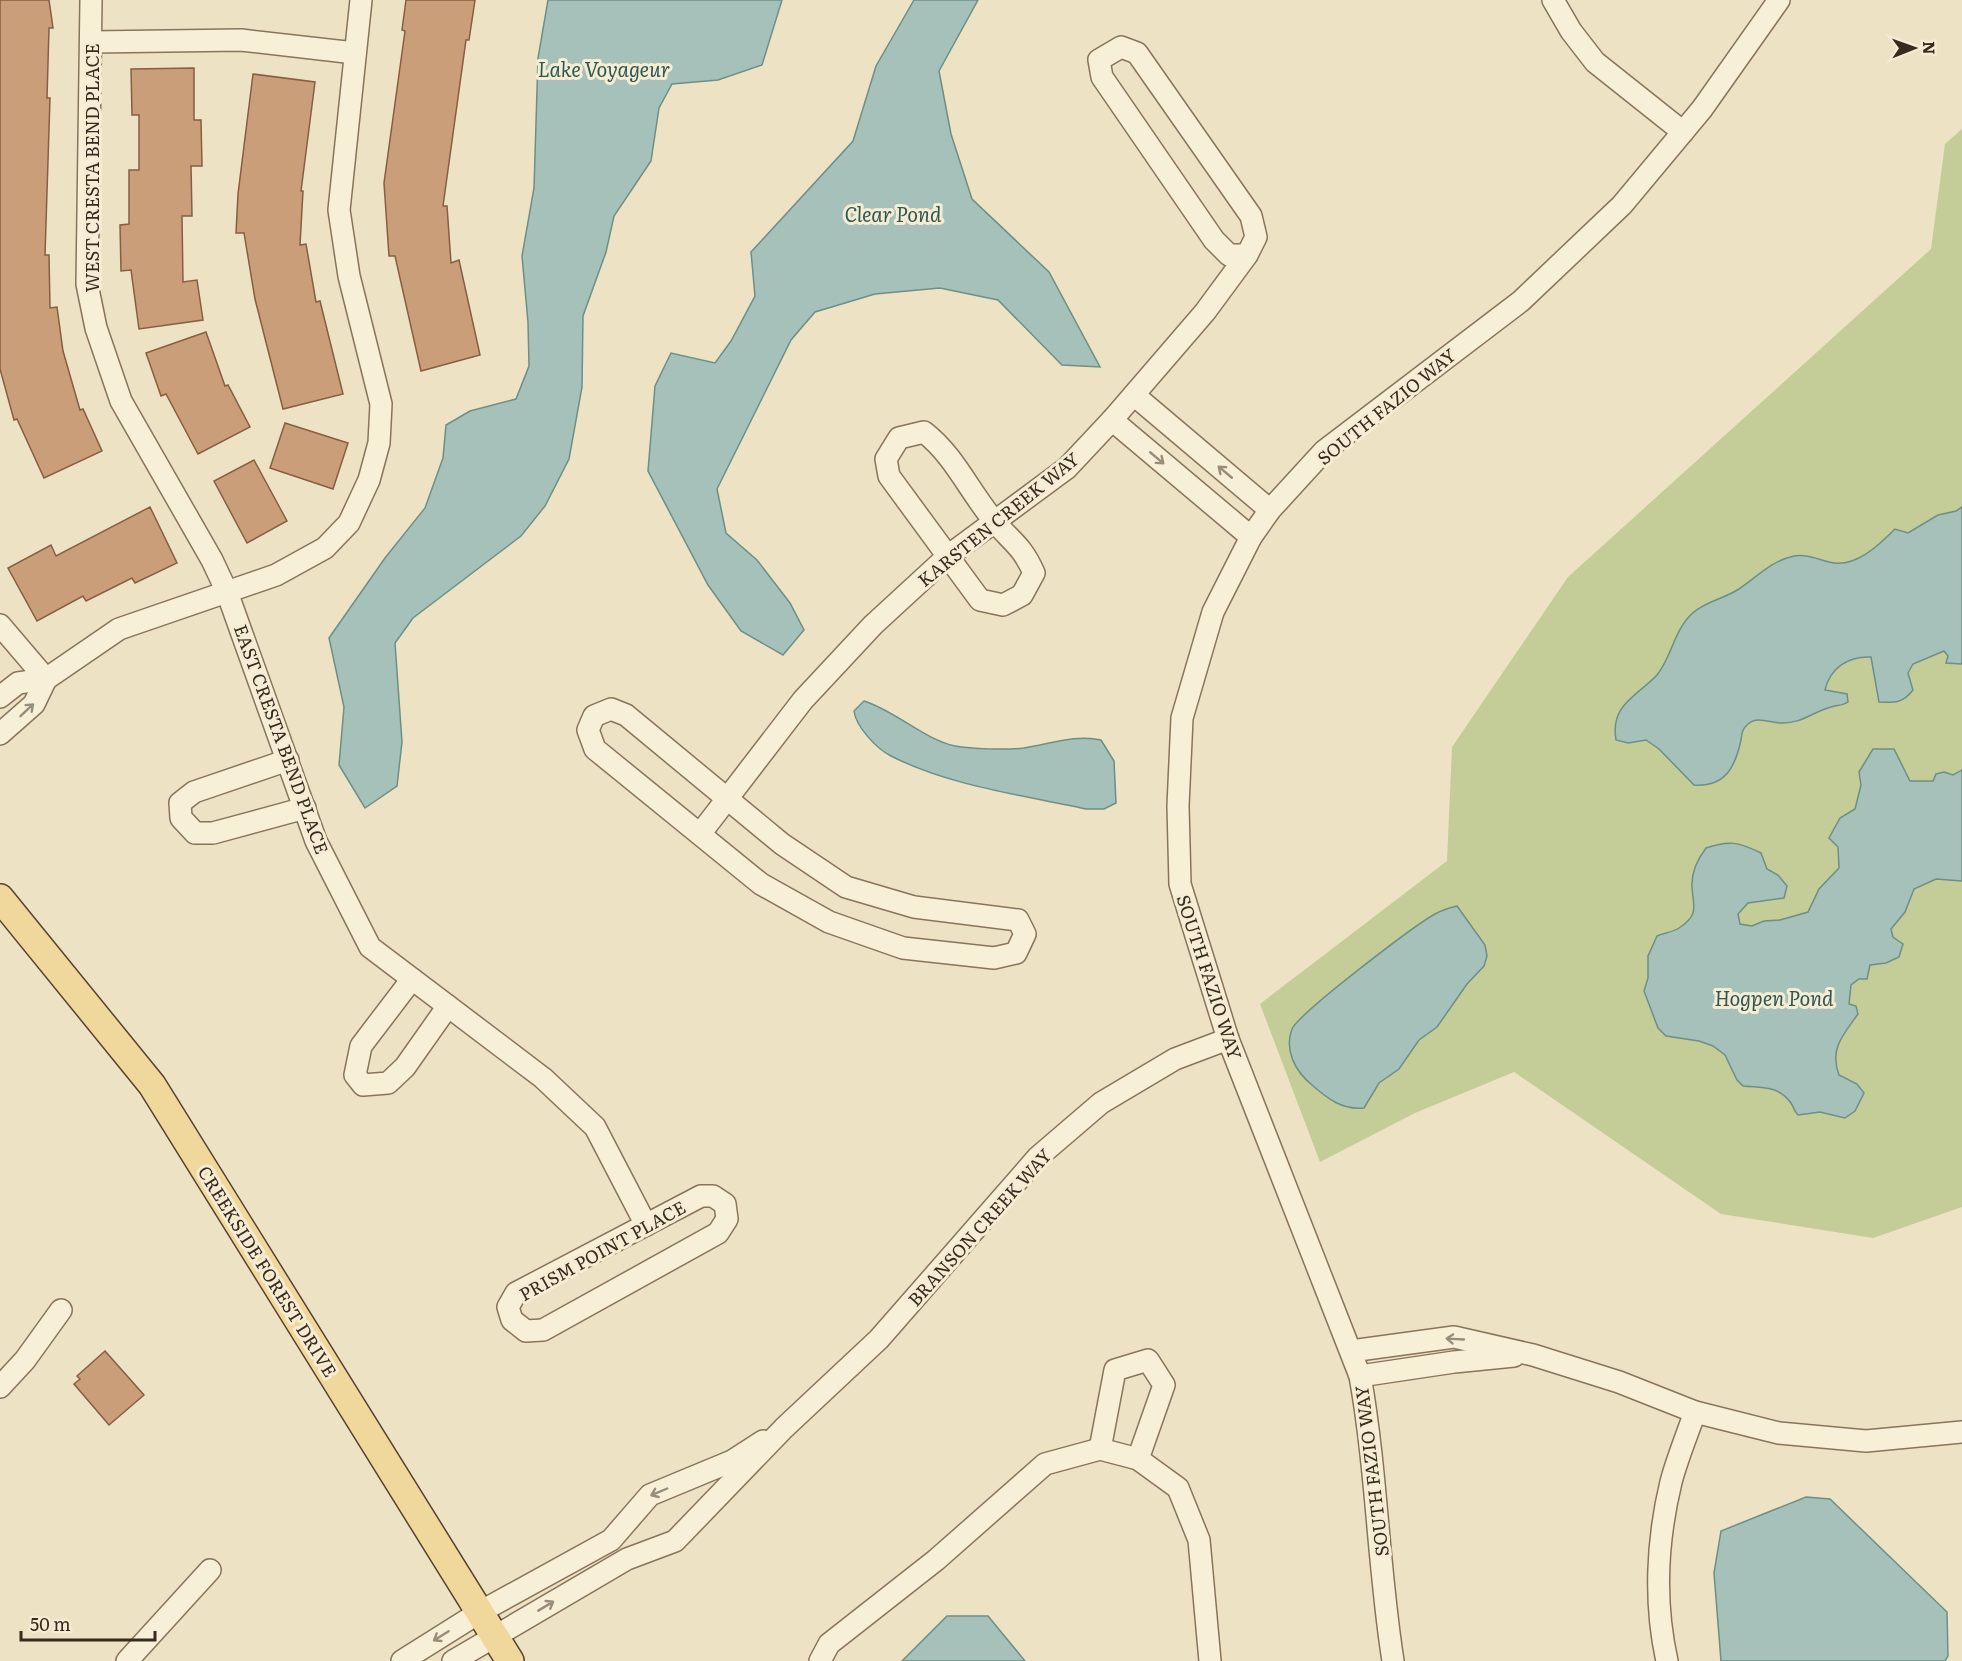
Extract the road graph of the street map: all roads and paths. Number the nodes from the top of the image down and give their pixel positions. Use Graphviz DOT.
graph roads {
  1 [pos="91,0"];
  2 [pos="361,0"];
  3 [pos="1553,0"];
  4 [pos="1779,0"];
  5 [pos="92,42"];
  6 [pos="355,53"];
  7 [pos="1683,132"];
  8 [pos="1246,255"];
  9 [pos="1134,395"];
  10 [pos="1112,420"];
  11 [pos="1270,510"];
  12 [pos="995,522"];
  13 [pos="1251,537"];
  14 [pos="948,556"];
  15 [pos="227,592"];
  16 [pos="0,625"];
  17 [pos="46,679"];
  18 [pos="0,697"];
  19 [pos="0,734"];
  20 [pos="288,760"];
  21 [pos="727,799"];
  22 [pos="304,808"];
  23 [pos="700,834"];
  24 [pos="0,898"];
  25 [pos="412,979"];
  26 [pos="448,1006"];
  27 [pos="1228,1039"];
  28 [pos="646,1225"];
  29 [pos="61,1310"];
  30 [pos="1351,1351"];
  31 [pos="1533,1355"];
  32 [pos="1360,1376"];
  33 [pos="0,1387"];
  34 [pos="1695,1412"];
  35 [pos="784,1428"];
  36 [pos="1962,1432"];
  37 [pos="1100,1449"];
  38 [pos="1138,1459"];
  39 [pos="687,1480"];
  40 [pos="707,1505"];
  41 [pos="611,1540"];
  42 [pos="627,1559"];
  43 [pos="210,1570"];
  44 [pos="480,1612"];
  45 [pos="496,1636"];
  46 [pos="127,1661"];
  47 [pos="402,1661"];
  48 [pos="453,1661"];
  49 [pos="510,1661"];
  50 [pos="820,1661"];
  51 [pos="1210,1661"];
  52 [pos="1393,1661"];
  53 [pos="1667,1661"];
  1 -- 5 [label="street, WEST CRESTA BEND PLACE"];
  2 -- 6 [label="street"];
  3 -- 7 [label="street"];
  4 -- 7 [label="street, SOUTH FAZIO WAY"];
  5 -- 6 [label="street"];
  5 -- 15 [label="street, WEST CRESTA BEND PLACE"];
  6 -- 15 [label="street"];
  7 -- 11 [label="street, SOUTH FAZIO WAY"];
  8 -- 8 [label="street"];
  8 -- 9 [label="street, KARSTEN CREEK WAY"];
  9 -- 10 [label="street, KARSTEN CREEK WAY"];
  11 -- 9 [label="street, one-way"];
  10 -- 12 [label="street, KARSTEN CREEK WAY"];
  10 -- 13 [label="street, one-way"];
  11 -- 13 [label="street, SOUTH FAZIO WAY"];
  12 -- 14 [label="street, KARSTEN CREEK WAY"];
  12 -- 14 [label="street"];
  12 -- 14 [label="street"];
  13 -- 27 [label="street, SOUTH FAZIO WAY"];
  14 -- 21 [label="street, KARSTEN CREEK WAY"];
  15 -- 17 [label="street"];
  15 -- 20 [label="street, EAST CRESTA BEND PLACE"];
  16 -- 17 [label="street"];
  17 -- 18 [label="street"];
  19 -- 17 [label="street, one-way"];
  20 -- 22 [label="street, EAST CRESTA BEND PLACE"];
  20 -- 22 [label="street"];
  21 -- 23 [label="street, KARSTEN CREEK WAY"];
  21 -- 23 [label="street"];
  21 -- 23 [label="street"];
  22 -- 25 [label="street, EAST CRESTA BEND PLACE"];
  24 -- 44 [label="main road, CREEKSIDE FOREST DRIVE"];
  25 -- 26 [label="street, EAST CRESTA BEND PLACE"];
  25 -- 26 [label="street"];
  26 -- 28 [label="street, EAST CRESTA BEND PLACE"];
  27 -- 30 [label="street, SOUTH FAZIO WAY"];
  27 -- 35 [label="street, BRANSON CREEK WAY"];
  28 -- 28 [label="street, PRISM POINT PLACE"];
  29 -- 33 [label="street"];
  31 -- 30 [label="street, one-way"];
  30 -- 32 [label="street, SOUTH FAZIO WAY"];
  31 -- 32 [label="street"];
  31 -- 34 [label="street"];
  32 -- 52 [label="street, SOUTH FAZIO WAY"];
  34 -- 36 [label="street"];
  34 -- 53 [label="street"];
  35 -- 39 [label="street, BRANSON CREEK WAY"];
  35 -- 40 [label="street, BRANSON CREEK WAY"];
  37 -- 38 [label="street"];
  37 -- 38 [label="street"];
  37 -- 50 [label="street"];
  38 -- 51 [label="street"];
  39 -- 40 [label="street"];
  39 -- 41 [label="street, BRANSON CREEK WAY, one-way"];
  40 -- 42 [label="street, BRANSON CREEK WAY"];
  41 -- 42 [label="street"];
  41 -- 44 [label="street, BRANSON CREEK WAY"];
  45 -- 42 [label="street, BRANSON CREEK WAY, one-way"];
  43 -- 46 [label="street"];
  44 -- 45 [label="main road, CREEKSIDE FOREST DRIVE"];
  44 -- 47 [label="street, BRANSON CREEK WAY, one-way"];
  45 -- 48 [label="street, BRANSON CREEK WAY"];
  45 -- 49 [label="main road, CREEKSIDE FOREST DRIVE"];
}
